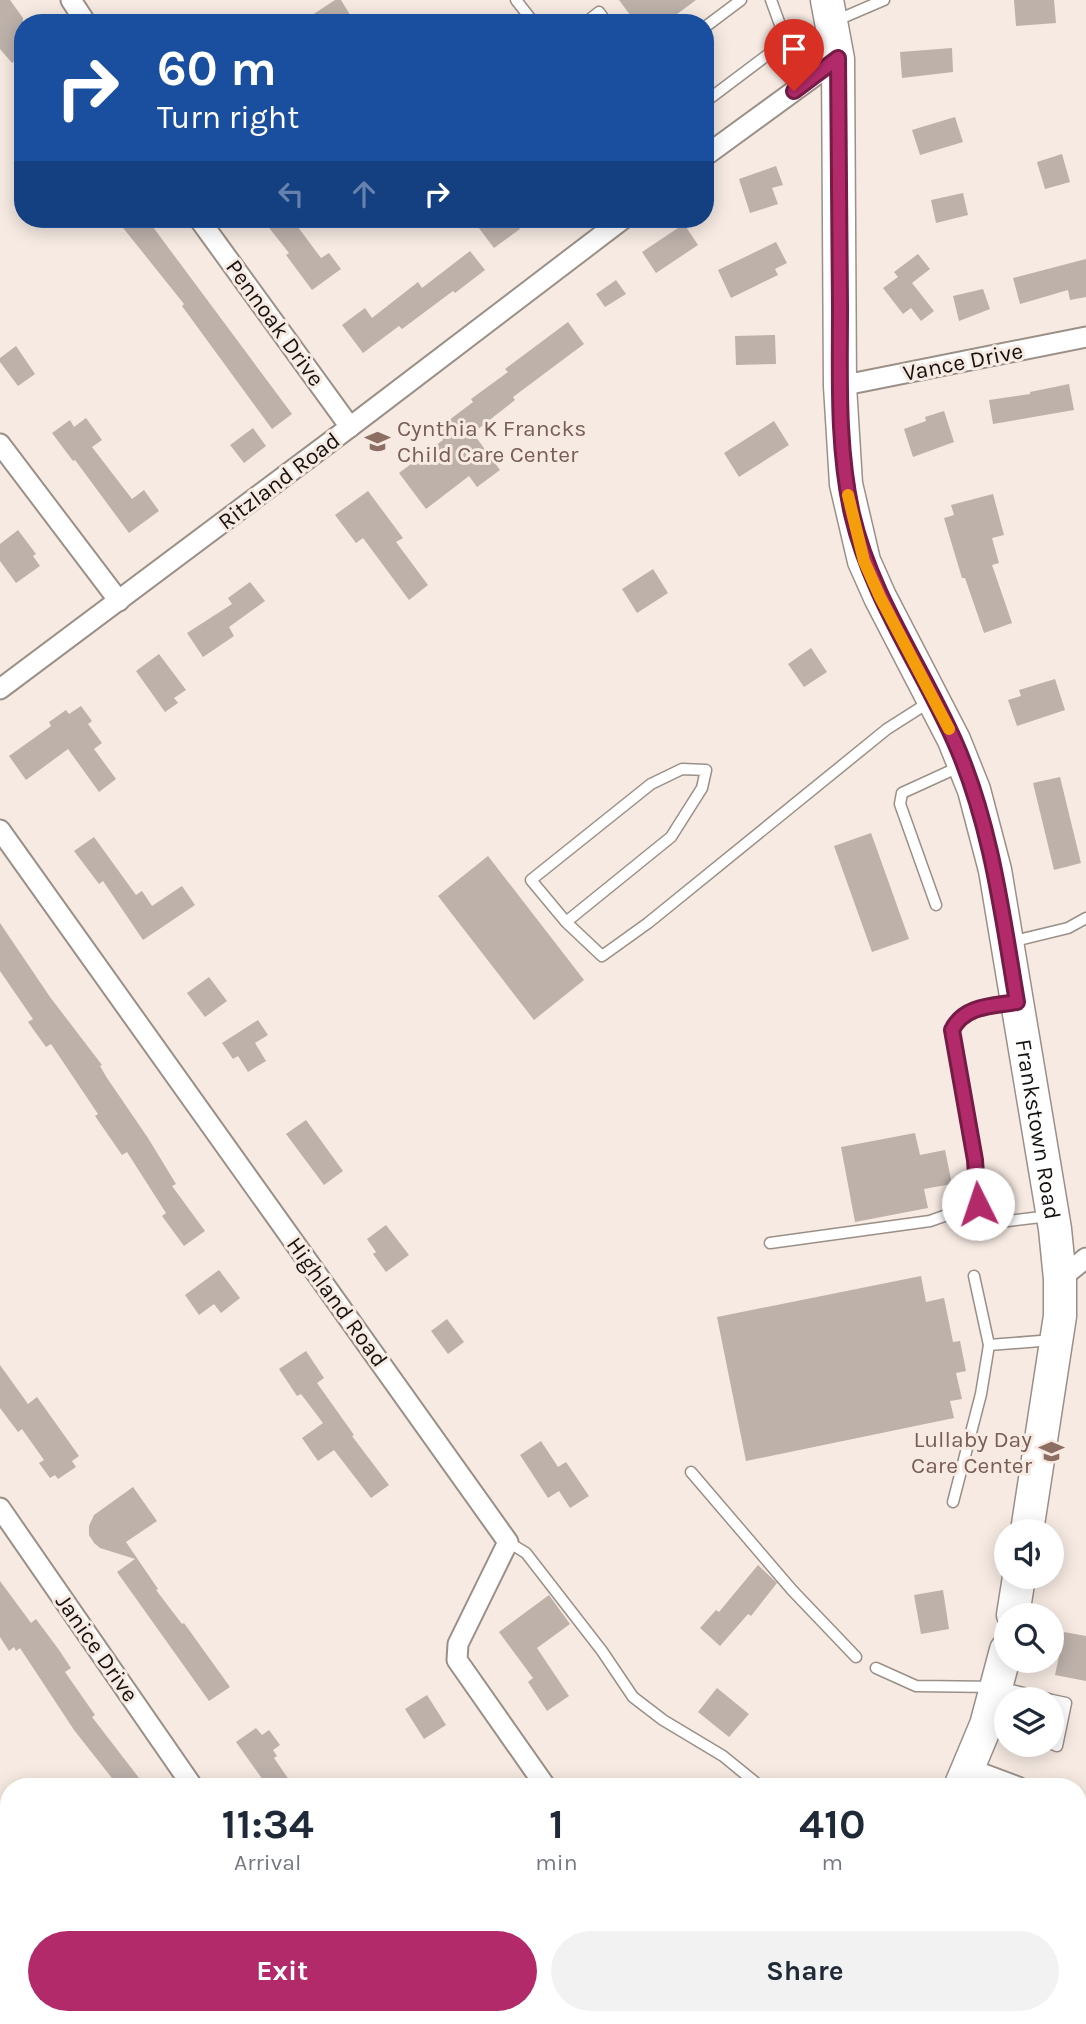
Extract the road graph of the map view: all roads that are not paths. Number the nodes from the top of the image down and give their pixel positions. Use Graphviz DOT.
graph roads {
  1 [pos="516,0"];
  2 [pos="741,0"];
  3 [pos="771,0"];
  4 [pos="884,0"];
  5 [pos="829,11"];
  6 [pos="527,14"];
  7 [pos="714,20"];
  8 [pos="838,58"];
  9 [pos="714,95"];
  10 [pos="714,149"];
  11 [pos="206,228"];
  12 [pos="610,228"];
  13 [pos="1086,337"];
  14 [pos="840,386"];
  15 [pos="350,428"];
  16 [pos="0,444"];
  17 [pos="119,601"];
  18 [pos="0,689"];
  19 [pos="934,699"];
  20 [pos="964,765"];
  21 [pos="0,830"];
  22 [pos="936,905"];
  23 [pos="1086,918"];
  24 [pos="566,922"];
  25 [pos="1007,943"];
  26 [pos="1017,1002"];
  27 [pos="978,1204"];
  28 [pos="1053,1216"];
  29 [pos="771,1242"];
  30 [pos="1086,1258"];
  31 [pos="974,1276"];
  32 [pos="1060,1279"];
  33 [pos="1057,1340"];
  34 [pos="989,1345"];
  35 [pos="691,1472"];
  36 [pos="953,1502"];
  37 [pos="0,1508"];
  38 [pos="1029,1519"];
  39 [pos="508,1542"];
  40 [pos="856,1657"];
  41 [pos="876,1668"];
  42 [pos="1001,1673"];
  43 [pos="998,1687"];
  44 [pos="994,1709"];
  45 [pos="187,1778"];
  46 [pos="541,1778"];
  47 [pos="750,1778"];
  48 [pos="965,1778"];
  1 -- 6 [label="lane"];
  2 -- 7 [label="lane"];
  3 -- 9 [label="lane"];
  4 -- 5 [label="lane"];
  5 -- 8 [label="main road, Frankstown Road"];
  8 -- 10 [label="street"];
  8 -- 14 [label="main road, Frankstown Road"];
  11 -- 15 [label="street, Pennoak Drive"];
  12 -- 15 [label="street, Ritzland Road"];
  13 -- 14 [label="street, Vance Drive"];
  14 -- 19 [label="main road, Frankstown Road"];
  15 -- 17 [label="street, Ritzland Road"];
  16 -- 17 [label="street"];
  17 -- 18 [label="street, Ritzland Road"];
  19 -- 20 [label="main road, Frankstown Road"];
  19 -- 24 [label="lane"];
  20 -- 22 [label="lane"];
  20 -- 25 [label="main road, Frankstown Road"];
  21 -- 39 [label="street, Highland Road"];
  23 -- 25 [label="lane"];
  24 -- 24 [label="lane"];
  25 -- 26 [label="main road, Frankstown Road"];
  26 -- 27 [label="lane"];
  26 -- 28 [label="main road, Frankstown Road"];
  27 -- 28 [label="lane"];
  27 -- 29 [label="lane"];
  28 -- 32 [label="main road, Frankstown Road"];
  30 -- 32 [label="street"];
  31 -- 34 [label="lane"];
  32 -- 33 [label="main road, Frankstown Road"];
  33 -- 34 [label="lane"];
  33 -- 38 [label="main road, Frankstown Road"];
  34 -- 36 [label="lane"];
  35 -- 40 [label="lane"];
  37 -- 45 [label="street, Janice Drive"];
  39 -- 46 [label="street"];
  39 -- 47 [label="lane"];
  41 -- 43 [label="lane"];
  42 -- 43 [label="main road"];
  44 -- 48 [label="main road"];
}
